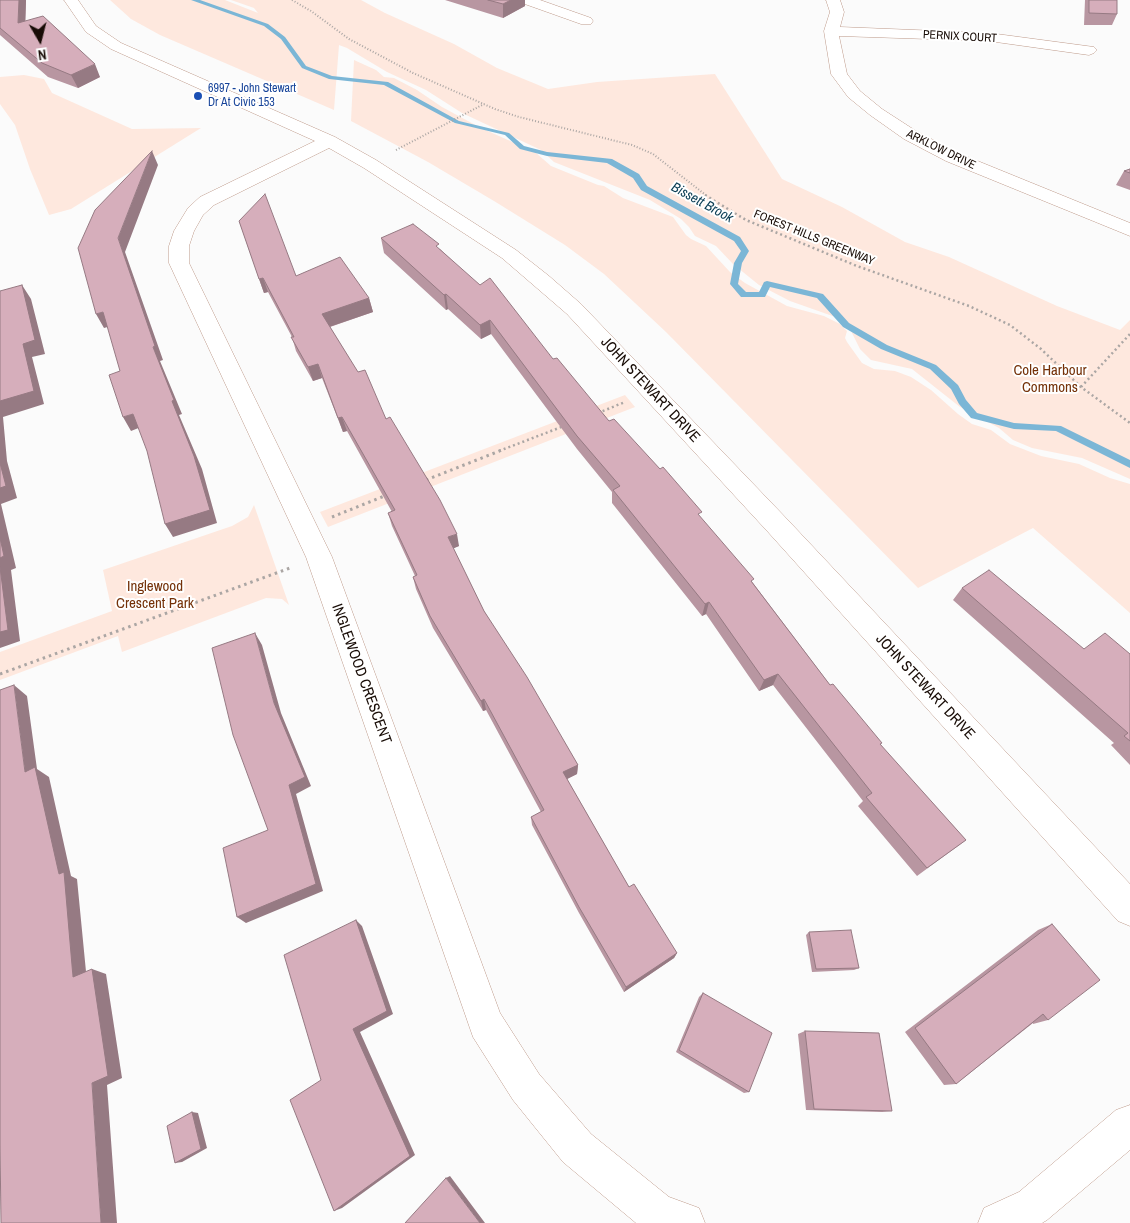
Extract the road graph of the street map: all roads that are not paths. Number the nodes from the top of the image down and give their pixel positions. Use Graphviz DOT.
graph roads {
  1 [pos="72,0"];
  2 [pos="527,0"];
  3 [pos="833,0"];
  4 [pos="586,21"];
  5 [pos="831,31"];
  6 [pos="1089,50"];
  7 [pos="329,141"];
  8 [pos="1130,230"];
  9 [pos="1130,909"];
  10 [pos="1130,1124"];
  11 [pos="684,1223"];
  12 [pos="999,1223"];
  1 -- 7 [label="street, JOHN STEWART DRIVE"];
  2 -- 4 [label="street"];
  3 -- 5 [label="street, ARKLOW DRIVE"];
  5 -- 6 [label="street, PERNIX COURT"];
  5 -- 8 [label="street, ARKLOW DRIVE"];
  7 -- 9 [label="street, JOHN STEWART DRIVE"];
  7 -- 11 [label="street, INGLEWOOD CRESCENT"];
  10 -- 12 [label="street"];
}
